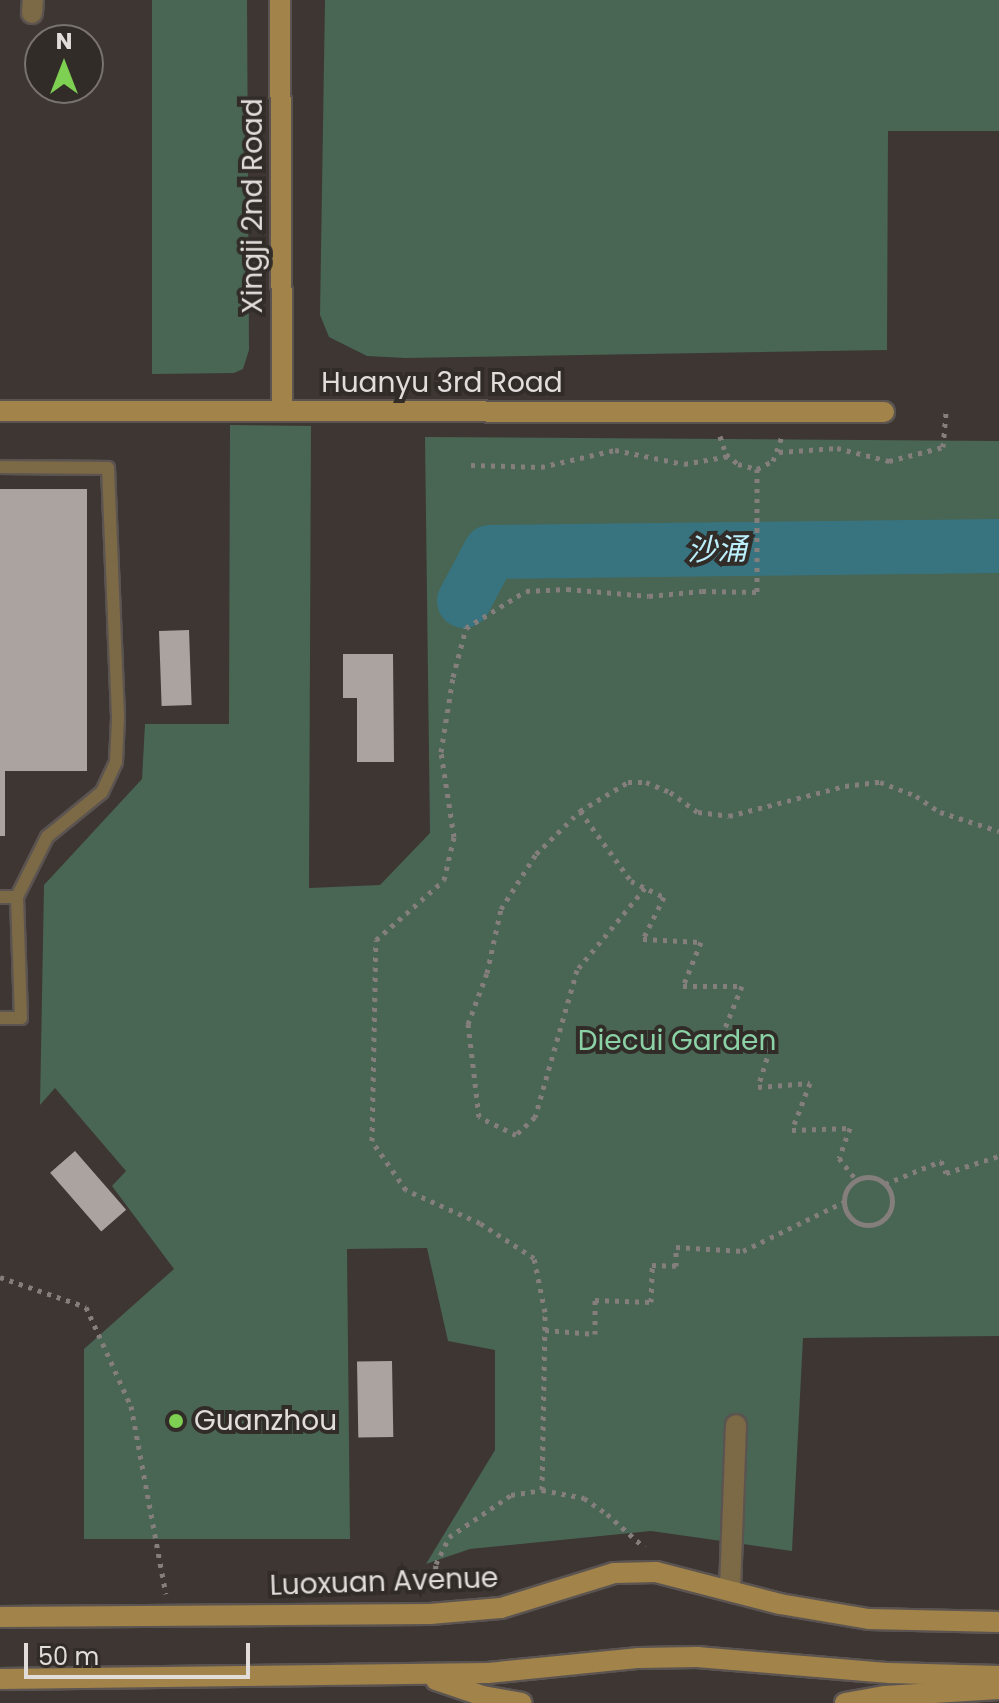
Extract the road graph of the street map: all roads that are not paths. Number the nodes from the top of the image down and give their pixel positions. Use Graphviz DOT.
graph roads {
  1 [pos="280,0"];
  2 [pos="0,411"];
  3 [pos="282,411"];
  4 [pos="884,412"];
  5 [pos="0,467"];
  6 [pos="0,897"];
  7 [pos="17,897"];
  8 [pos="0,1018"];
  9 [pos="736,1425"];
  10 [pos="730,1589"];
  11 [pos="0,1617"];
  12 [pos="999,1622"];
  13 [pos="421,1675"];
  14 [pos="999,1676"];
  15 [pos="0,1679"];
  16 [pos="999,1689"];
  17 [pos="521,1703"];
  18 [pos="845,1703"];
  1 -- 3 [label="main road, Xingji 2nd Road"];
  2 -- 3 [label="main road, Huanyu 3rd Road"];
  3 -- 4 [label="main road, Huanyu 3rd Road"];
  5 -- 7 [label="lane"];
  6 -- 7 [label="lane"];
  7 -- 8 [label="lane"];
  9 -- 10 [label="street"];
  10 -- 11 [label="main road, Luoxuan Avenue"];
  10 -- 12 [label="main road, Luoxuan Avenue"];
  13 -- 14 [label="main road"];
  13 -- 15 [label="main road"];
  13 -- 17 [label="main road"];
  16 -- 18 [label="main road"];
}
